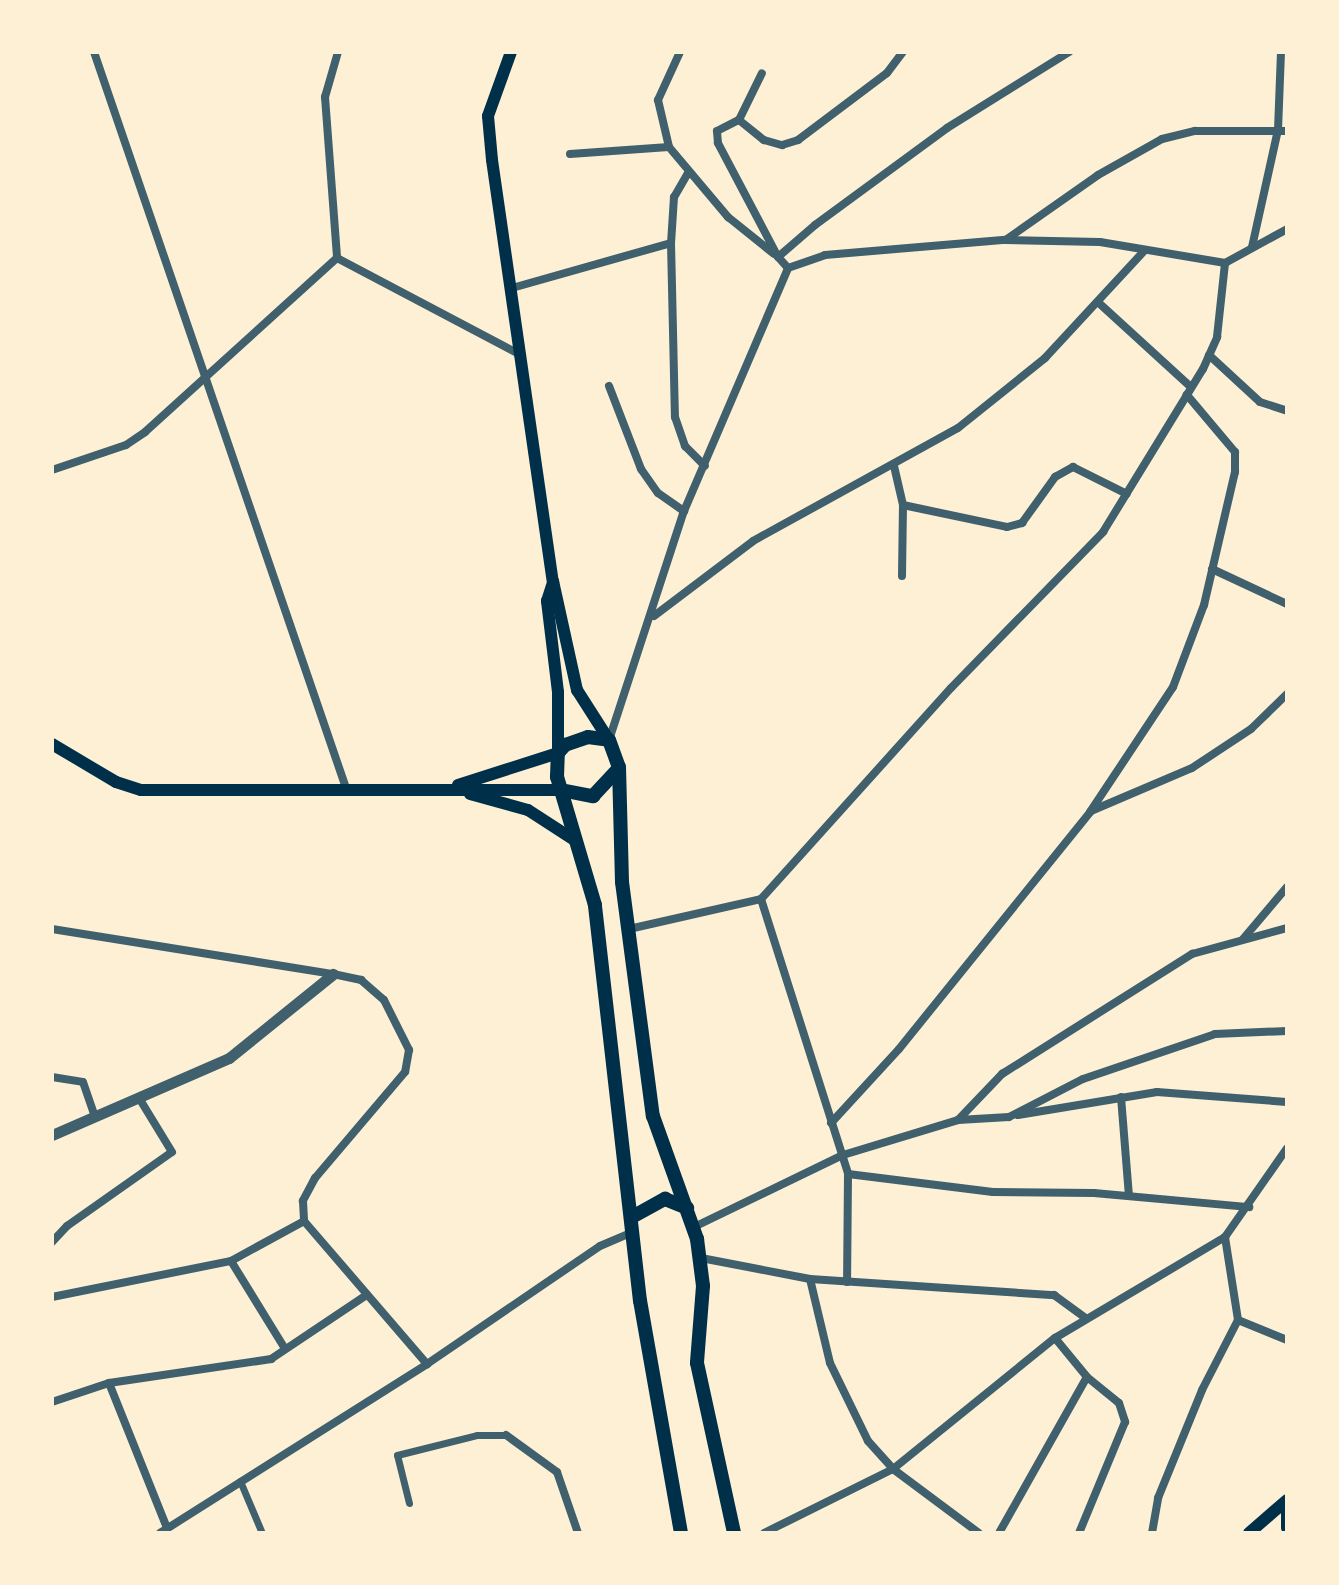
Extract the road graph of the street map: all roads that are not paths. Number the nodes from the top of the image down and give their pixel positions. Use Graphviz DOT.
graph roads {
  1 [pos="94,52"];
  2 [pos="338,52"];
  3 [pos="511,52"];
  4 [pos="680,52"];
  5 [pos="903,52"];
  6 [pos="1069,52"];
  7 [pos="1281,52"];
  8 [pos="762,73"];
  9 [pos="739,120"];
  10 [pos="1283,130"];
  11 [pos="669,147"];
  12 [pos="570,154"];
  13 [pos="688,173"];
  14 [pos="1287,229"];
  15 [pos="1005,240"];
  16 [pos="671,243"];
  17 [pos="1252,247"];
  18 [pos="1144,251"];
  19 [pos="778,257"];
  20 [pos="337,258"];
  21 [pos="1225,263"];
  22 [pos="788,268"];
  23 [pos="512,288"];
  24 [pos="1100,304"];
  25 [pos="521,355"];
  26 [pos="1209,355"];
  27 [pos="203,377"];
  28 [pos="609,386"];
  29 [pos="1189,391"];
  30 [pos="1287,411"];
  31 [pos="705,466"];
  32 [pos="894,466"];
  33 [pos="52,470"];
  34 [pos="1127,494"];
  35 [pos="903,505"];
  36 [pos="684,511"];
  37 [pos="1212,569"];
  38 [pos="902,576"];
  39 [pos="553,581"];
  40 [pos="1287,604"];
  41 [pos="653,616"];
  42 [pos="1287,694"];
  43 [pos="609,740"];
  44 [pos="52,744"];
  45 [pos="558,753"];
  46 [pos="619,767"];
  47 [pos="444,789"];
  48 [pos="561,790"];
  49 [pos="347,792"];
  50 [pos="1090,812"];
  51 [pos="576,841"];
  52 [pos="1287,887"];
  53 [pos="761,899"];
  54 [pos="1287,928"];
  55 [pos="52,929"];
  56 [pos="629,929"];
  57 [pos="1243,939"];
  58 [pos="333,974"];
  59 [pos="1287,1031"];
  60 [pos="52,1077"];
  61 [pos="1121,1097"];
  62 [pos="139,1098"];
  63 [pos="1287,1102"];
  64 [pos="95,1117"];
  65 [pos="1009,1117"];
  66 [pos="958,1120"];
  67 [pos="831,1123"];
  68 [pos="52,1135"];
  69 [pos="1287,1148"];
  70 [pos="843,1155"];
  71 [pos="848,1174"];
  72 [pos="1129,1196"];
  73 [pos="1249,1207"];
  74 [pos="687,1208"];
  75 [pos="304,1221"];
  76 [pos="632,1225"];
  77 [pos="694,1227"];
  78 [pos="1225,1237"];
  79 [pos="52,1242"];
  80 [pos="701,1258"];
  81 [pos="231,1261"];
  82 [pos="810,1279"];
  83 [pos="847,1282"];
  84 [pos="365,1296"];
  85 [pos="52,1297"];
  86 [pos="1086,1318"];
  87 [pos="1238,1320"];
  88 [pos="1055,1338"];
  89 [pos="1287,1340"];
  90 [pos="284,1347"];
  91 [pos="427,1364"];
  92 [pos="1087,1377"];
  93 [pos="109,1383"];
  94 [pos="52,1402"];
  95 [pos="506,1435"];
  96 [pos="893,1469"];
  97 [pos="240,1481"];
  98 [pos="1287,1500"];
  99 [pos="409,1503"];
  100 [pos="1287,1509"];
  101 [pos="1287,1528"];
  102 [pos="164,1530"];
  103 [pos="262,1533"];
  104 [pos="578,1533"];
  105 [pos="681,1533"];
  106 [pos="734,1533"];
  107 [pos="764,1533"];
  108 [pos="979,1533"];
  109 [pos="999,1533"];
  110 [pos="1079,1533"];
  111 [pos="1152,1533"];
  112 [pos="1249,1533"];
  1 -- 27 [label="street"];
  2 -- 20 [label="street"];
  3 -- 23 [label="main road"];
  4 -- 11 [label="street"];
  5 -- 9 [label="street"];
  6 -- 19 [label="street"];
  7 -- 10 [label="street"];
  8 -- 9 [label="street"];
  9 -- 19 [label="street"];
  10 -- 15 [label="street"];
  10 -- 17 [label="street"];
  11 -- 12 [label="street"];
  11 -- 13 [label="street"];
  13 -- 16 [label="street"];
  13 -- 19 [label="street"];
  14 -- 17 [label="street"];
  15 -- 18 [label="street"];
  15 -- 22 [label="street"];
  16 -- 23 [label="street"];
  16 -- 31 [label="street"];
  17 -- 21 [label="street"];
  18 -- 21 [label="street"];
  18 -- 24 [label="street"];
  19 -- 22 [label="street"];
  20 -- 25 [label="street"];
  20 -- 27 [label="street"];
  21 -- 26 [label="street"];
  22 -- 31 [label="street"];
  23 -- 25 [label="main road"];
  24 -- 29 [label="street"];
  24 -- 32 [label="street"];
  25 -- 39 [label="main road"];
  26 -- 29 [label="street"];
  26 -- 30 [label="street"];
  27 -- 33 [label="street"];
  27 -- 49 [label="street"];
  28 -- 36 [label="street"];
  29 -- 34 [label="street"];
  29 -- 37 [label="street"];
  31 -- 36 [label="street"];
  32 -- 35 [label="street"];
  32 -- 41 [label="street"];
  34 -- 35 [label="street"];
  34 -- 53 [label="street"];
  35 -- 38 [label="street"];
  36 -- 41 [label="street"];
  37 -- 40 [label="street"];
  37 -- 50 [label="street"];
  39 -- 43 [label="main road"];
  39 -- 45 [label="main road"];
  41 -- 43 [label="street"];
  42 -- 50 [label="street"];
  43 -- 45 [label="main road"];
  43 -- 46 [label="main road"];
  44 -- 49 [label="main road"];
  45 -- 47 [label="main road"];
  45 -- 48 [label="main road"];
  46 -- 48 [label="main road"];
  46 -- 56 [label="main road"];
  47 -- 48 [label="main road"];
  47 -- 49 [label="main road"];
  47 -- 51 [label="main road"];
  48 -- 51 [label="main road"];
  50 -- 67 [label="street"];
  51 -- 76 [label="main road"];
  52 -- 57 [label="street"];
  53 -- 56 [label="street"];
  53 -- 67 [label="street"];
  54 -- 57 [label="street"];
  55 -- 58 [label="street"];
  56 -- 74 [label="main road"];
  57 -- 66 [label="street"];
  58 -- 62 [label="street"];
  58 -- 75 [label="street"];
  59 -- 65 [label="street"];
  60 -- 64 [label="street"];
  61 -- 63 [label="street"];
  61 -- 65 [label="street"];
  61 -- 72 [label="street"];
  62 -- 64 [label="street"];
  62 -- 79 [label="street"];
  64 -- 68 [label="street"];
  65 -- 66 [label="street"];
  66 -- 70 [label="street"];
  67 -- 70 [label="street"];
  69 -- 73 [label="street"];
  70 -- 71 [label="street"];
  70 -- 77 [label="street"];
  71 -- 72 [label="street"];
  71 -- 83 [label="street"];
  72 -- 73 [label="street"];
  73 -- 78 [label="street"];
  74 -- 76 [label="main road"];
  74 -- 77 [label="main road"];
  75 -- 81 [label="street"];
  75 -- 84 [label="street"];
  76 -- 91 [label="street"];
  76 -- 105 [label="main road"];
  77 -- 80 [label="main road"];
  78 -- 86 [label="street"];
  78 -- 87 [label="street"];
  80 -- 82 [label="street"];
  80 -- 106 [label="main road"];
  81 -- 85 [label="street"];
  81 -- 90 [label="street"];
  82 -- 83 [label="street"];
  82 -- 96 [label="street"];
  83 -- 86 [label="street"];
  84 -- 90 [label="street"];
  84 -- 91 [label="street"];
  86 -- 88 [label="street"];
  87 -- 89 [label="street"];
  87 -- 111 [label="street"];
  88 -- 92 [label="street"];
  88 -- 96 [label="street"];
  90 -- 93 [label="street"];
  91 -- 97 [label="street"];
  92 -- 109 [label="street"];
  92 -- 110 [label="street"];
  93 -- 94 [label="street"];
  93 -- 102 [label="street"];
  95 -- 99 [label="street"];
  95 -- 104 [label="street"];
  96 -- 107 [label="street"];
  96 -- 108 [label="street"];
  97 -- 102 [label="street"];
  97 -- 103 [label="street"];
  98 -- 112 [label="main road"];
  100 -- 101 [label="main road"];
}
